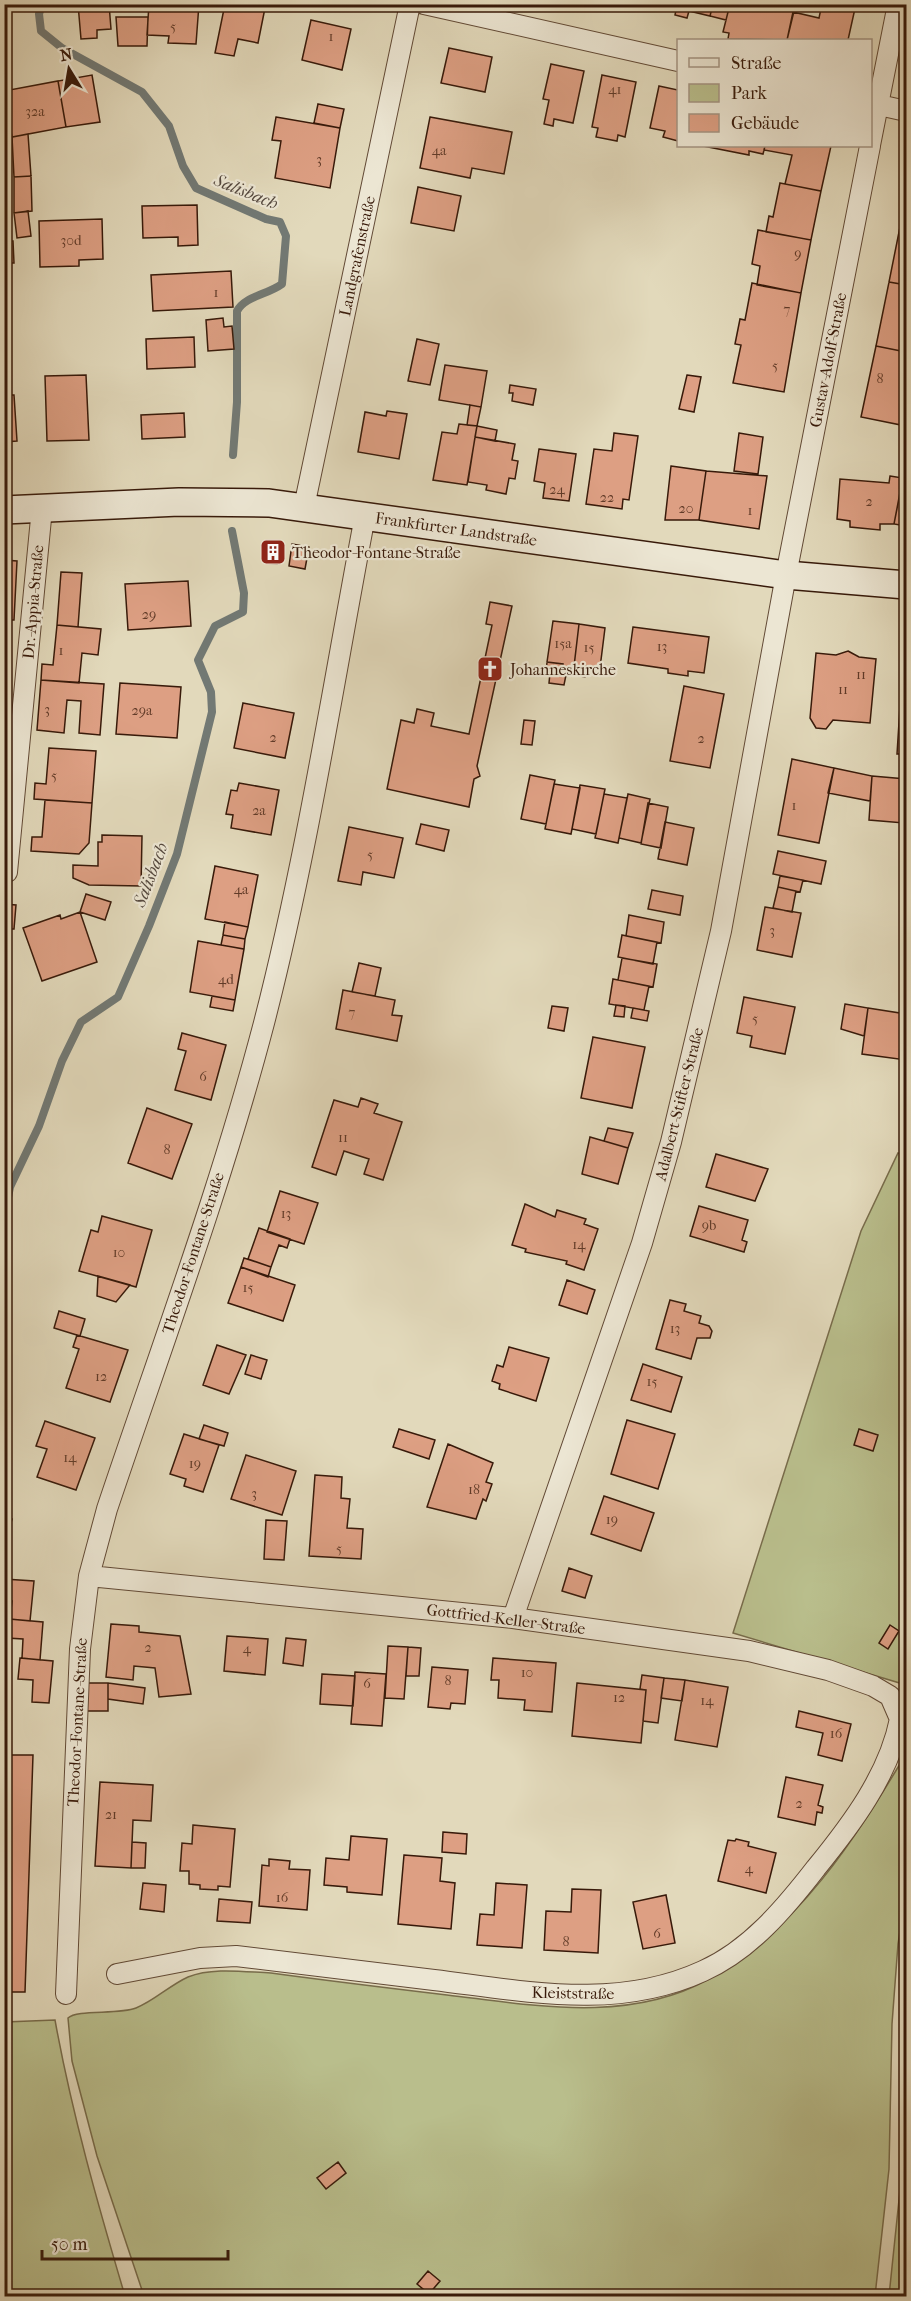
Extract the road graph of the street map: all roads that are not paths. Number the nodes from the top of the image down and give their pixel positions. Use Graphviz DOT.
graph roads {
  1 [pos="410,4"];
  2 [pos="424,4"];
  3 [pos="898,4"];
  4 [pos="677,61"];
  5 [pos="874,104"];
  6 [pos="906,111"];
  7 [pos="872,124"];
  8 [pos="870,147"];
  9 [pos="304,507"];
  10 [pos="42,508"];
  11 [pos="4,510"];
  12 [pos="365,516"];
  13 [pos="786,575"];
  14 [pos="906,585"];
  15 [pos="4,871"];
  16 [pos="89,1576"];
  17 [pos="513,1618"];
  18 [pos="900,1719"];
  19 [pos="117,1974"];
  20 [pos="66,1994"];
  1 -- 9 [label="street, Landgrafenstraße"];
  2 -- 4 [label="street"];
  3 -- 5 [label="street, Gustav-Adolf-Straße"];
  5 -- 6 [label="street"];
  5 -- 7 [label="street, Gustav-Adolf-Straße"];
  8 -- 13 [label="street, Gustav-Adolf-Straße"];
  9 -- 10 [label="main road, Frankfurter Landstraße"];
  9 -- 12 [label="main road, Frankfurter Landstraße"];
  10 -- 11 [label="main road, Frankfurter Landstraße"];
  10 -- 15 [label="street, Dr.-Appia-Straße"];
  12 -- 13 [label="main road, Frankfurter Landstraße"];
  12 -- 16 [label="street, Theodor-Fontane-Straße"];
  13 -- 14 [label="main road, Frankfurter Landstraße"];
  13 -- 17 [label="street, Adalbert-Stifter-Straße"];
  16 -- 17 [label="street, Gottfried-Keller-Straße"];
  16 -- 20 [label="street, Theodor-Fontane-Straße"];
  17 -- 18 [label="street, Gottfried-Keller-Straße"];
  18 -- 19 [label="street, Kleiststraße"];
}
